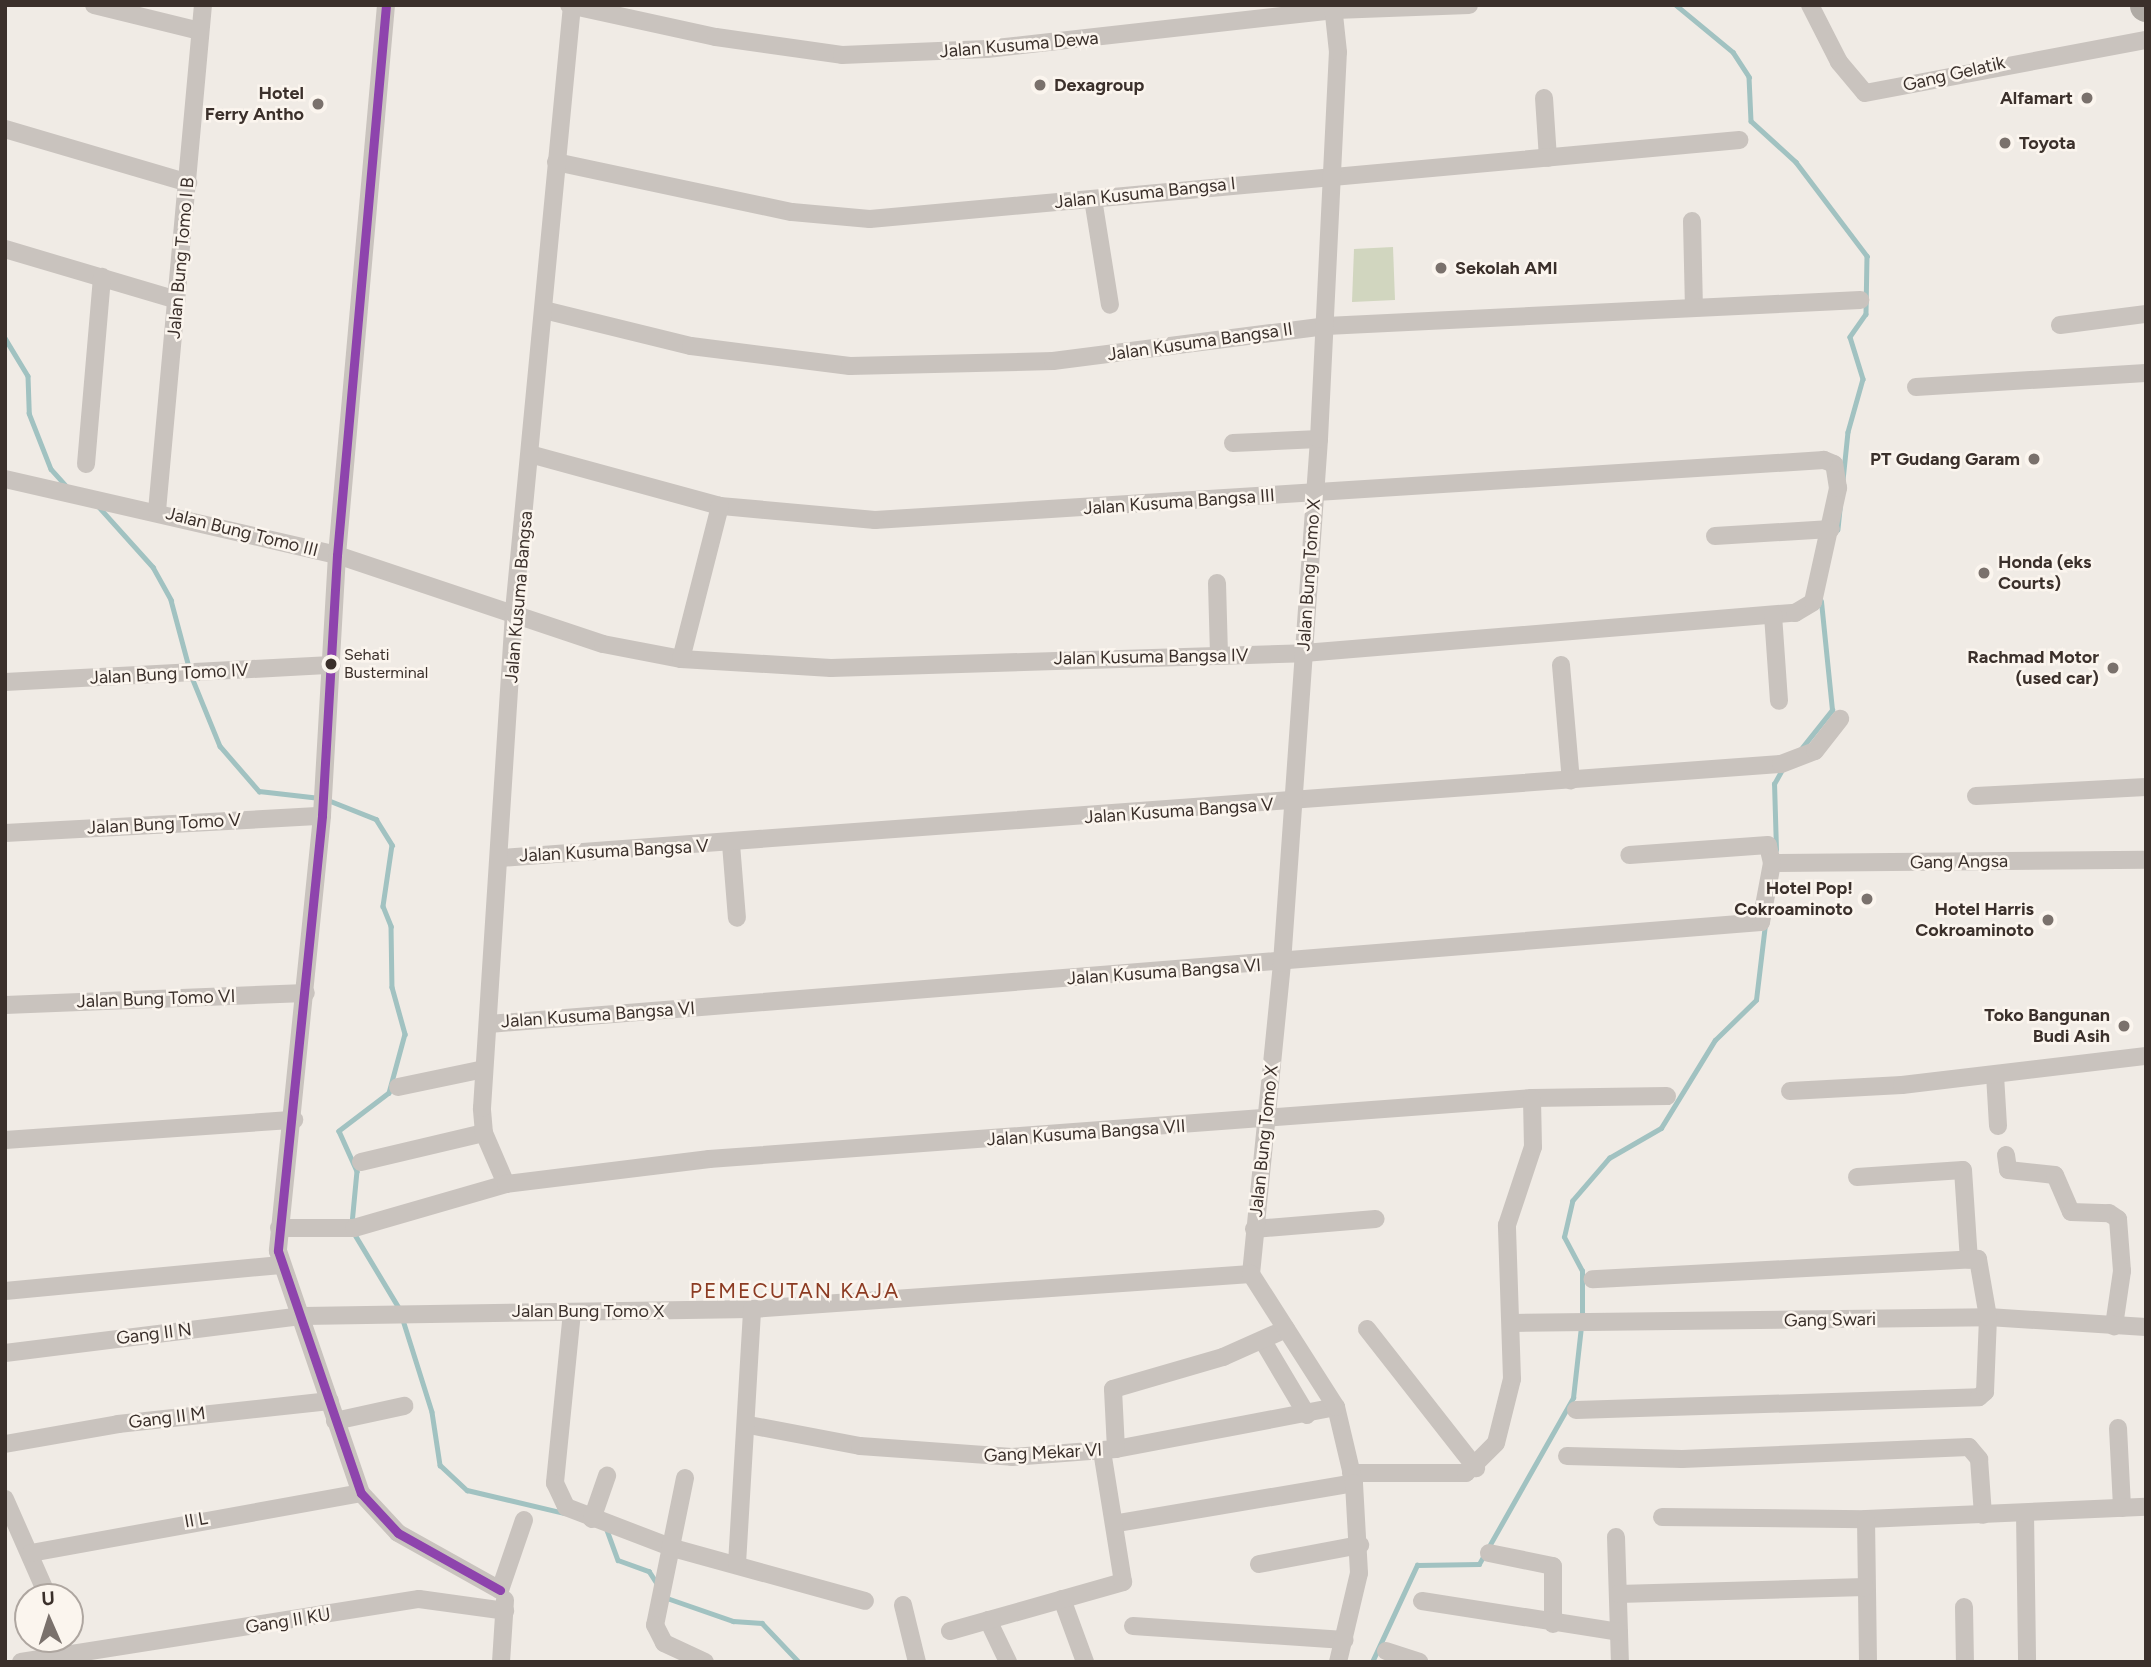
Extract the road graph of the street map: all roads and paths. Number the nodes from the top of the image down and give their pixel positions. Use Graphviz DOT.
graph roads {
  1 [pos="94,5"];
  2 [pos="203,5"];
  3 [pos="386,5"];
  4 [pos="1469,5"];
  5 [pos="1810,5"];
  6 [pos="571,6"];
  7 [pos="1334,8"];
  8 [pos="200,30"];
  9 [pos="2146,40"];
  10 [pos="1544,98"];
  11 [pos="5,129"];
  12 [pos="1739,140"];
  13 [pos="1548,158"];
  14 [pos="556,162"];
  15 [pos="1329,173"];
  16 [pos="188,183"];
  17 [pos="1093,199"];
  18 [pos="1692,221"];
  19 [pos="5,249"];
  20 [pos="102,277"];
  21 [pos="177,300"];
  22 [pos="1860,300"];
  23 [pos="1110,305"];
  24 [pos="1694,307"];
  25 [pos="544,310"];
  26 [pos="2146,314"];
  27 [pos="2060,325"];
  28 [pos="1326,326"];
  29 [pos="2146,373"];
  30 [pos="1916,387"];
  31 [pos="1319,439"];
  32 [pos="1233,443"];
  33 [pos="533,455"];
  34 [pos="86,464"];
  35 [pos="5,479"];
  36 [pos="1315,492"];
  37 [pos="720,506"];
  38 [pos="157,511"];
  39 [pos="1831,529"];
  40 [pos="1715,536"];
  41 [pos="337,555"];
  42 [pos="1217,583"];
  43 [pos="514,611"];
  44 [pos="1795,614"];
  45 [pos="1773,615"];
  46 [pos="1304,653"];
  47 [pos="1219,656"];
  48 [pos="681,659"];
  49 [pos="332,665"];
  50 [pos="1561,665"];
  51 [pos="5,682"];
  52 [pos="1779,701"];
  53 [pos="1840,719"];
  54 [pos="1571,781"];
  55 [pos="2146,787"];
  56 [pos="1976,796"];
  57 [pos="1293,803"];
  58 [pos="322,816"];
  59 [pos="5,833"];
  60 [pos="731,844"];
  61 [pos="1629,855"];
  62 [pos="1770,855"];
  63 [pos="500,858"];
  64 [pos="2146,860"];
  65 [pos="737,918"];
  66 [pos="1282,963"];
  67 [pos="306,993"];
  68 [pos="5,1005"];
  69 [pos="489,1024"];
  70 [pos="2146,1056"];
  71 [pos="484,1069"];
  72 [pos="1995,1075"];
  73 [pos="398,1087"];
  74 [pos="1790,1091"];
  75 [pos="1667,1097"];
  76 [pos="1532,1098"];
  77 [pos="294,1120"];
  78 [pos="1268,1120"];
  79 [pos="1998,1126"];
  80 [pos="484,1132"];
  81 [pos="5,1140"];
  82 [pos="2006,1155"];
  83 [pos="361,1162"];
  84 [pos="1857,1177"];
  85 [pos="506,1184"];
  86 [pos="1376,1219"];
  87 [pos="279,1228"];
  88 [pos="1254,1229"];
  89 [pos="1969,1260"];
  90 [pos="281,1265"];
  91 [pos="1251,1274"];
  92 [pos="1593,1279"];
  93 [pos="5,1291"];
  94 [pos="752,1309"];
  95 [pos="572,1312"];
  96 [pos="303,1315"];
  97 [pos="1988,1317"];
  98 [pos="1513,1323"];
  99 [pos="2114,1326"];
  100 [pos="2146,1326"];
  101 [pos="1286,1329"];
  102 [pos="1367,1329"];
  103 [pos="1263,1341"];
  104 [pos="5,1353"];
  105 [pos="330,1401"];
  106 [pos="404,1406"];
  107 [pos="1336,1407"];
  108 [pos="1576,1410"];
  109 [pos="1307,1415"];
  110 [pos="335,1422"];
  111 [pos="749,1425"];
  112 [pos="2118,1428"];
  113 [pos="5,1444"];
  114 [pos="1109,1450"];
  115 [pos="1567,1456"];
  116 [pos="1476,1468"];
  117 [pos="607,1476"];
  118 [pos="685,1478"];
  119 [pos="1353,1478"];
  120 [pos="361,1493"];
  121 [pos="5,1499"];
  122 [pos="2146,1507"];
  123 [pos="2122,1508"];
  124 [pos="2025,1513"];
  125 [pos="1983,1515"];
  126 [pos="1662,1517"];
  127 [pos="1866,1519"];
  128 [pos="524,1520"];
  129 [pos="592,1520"];
  130 [pos="1118,1523"];
  131 [pos="1616,1537"];
  132 [pos="1360,1545"];
  133 [pos="673,1548"];
  134 [pos="32,1553"];
  135 [pos="1489,1553"];
  136 [pos="737,1564"];
  137 [pos="1259,1564"];
  138 [pos="43,1583"];
  139 [pos="1865,1587"];
  140 [pos="500,1590"];
  141 [pos="1618,1594"];
  142 [pos="1062,1599"];
  143 [pos="865,1601"];
  144 [pos="1422,1601"];
  145 [pos="904,1605"];
  146 [pos="1964,1607"];
  147 [pos="505,1611"];
  148 [pos="988,1620"];
  149 [pos="1553,1623"];
  150 [pos="1133,1626"];
  151 [pos="950,1631"];
  152 [pos="1619,1632"];
  153 [pos="1345,1640"];
  154 [pos="664,1643"];
  155 [pos="84,1650"];
  156 [pos="1386,1651"];
  157 [pos="66,1653"];
  158 [pos="21,1662"];
  159 [pos="500,1662"];
  160 [pos="660,1662"];
  161 [pos="705,1662"];
  162 [pos="917,1662"];
  163 [pos="1008,1662"];
  164 [pos="1085,1662"];
  165 [pos="1338,1662"];
  166 [pos="1419,1662"];
  167 [pos="1620,1662"];
  168 [pos="1868,1662"];
  169 [pos="1965,1662"];
  170 [pos="2026,1662"];
  1 -- 8 [label="street"];
  2 -- 8 [label="street, Jalan Bung Tomo I B"];
  3 -- 41 [label="street"];
  4 -- 7 [label="street, Jalan Kusuma Dewa"];
  5 -- 9 [label="street, Gang Gelatik"];
  6 -- 7 [label="street, Jalan Kusuma Dewa"];
  6 -- 14 [label="street, Jalan Kusuma Bangsa"];
  7 -- 15 [label="street, Jalan Bung Tomo X"];
  8 -- 16 [label="street, Jalan Bung Tomo I B"];
  10 -- 13 [label="street"];
  11 -- 16 [label="street"];
  12 -- 13 [label="street, Jalan Kusuma Bangsa I"];
  13 -- 15 [label="street, Jalan Kusuma Bangsa I"];
  14 -- 17 [label="street, Jalan Kusuma Bangsa I"];
  14 -- 25 [label="street, Jalan Kusuma Bangsa"];
  15 -- 17 [label="street, Jalan Kusuma Bangsa I"];
  15 -- 28 [label="street, Jalan Bung Tomo X"];
  16 -- 21 [label="street, Jalan Bung Tomo I B"];
  17 -- 23 [label="street"];
  18 -- 24 [label="street"];
  19 -- 20 [label="street"];
  20 -- 21 [label="street"];
  20 -- 34 [label="street"];
  21 -- 38 [label="street, Jalan Bung Tomo I B"];
  22 -- 24 [label="street, Jalan Kusuma Bangsa II"];
  24 -- 28 [label="street, Jalan Kusuma Bangsa II"];
  25 -- 28 [label="street, Jalan Kusuma Bangsa II"];
  25 -- 33 [label="street, Jalan Kusuma Bangsa"];
  26 -- 27 [label="street"];
  28 -- 31 [label="street, Jalan Bung Tomo X"];
  29 -- 30 [label="street"];
  31 -- 32 [label="street"];
  31 -- 36 [label="street, Jalan Bung Tomo X"];
  33 -- 37 [label="street, Jalan Kusuma Bangsa III"];
  33 -- 43 [label="street, Jalan Kusuma Bangsa"];
  35 -- 38 [label="street, Jalan Bung Tomo III"];
  36 -- 37 [label="street, Jalan Kusuma Bangsa III"];
  36 -- 39 [label="street, Jalan Kusuma Bangsa III"];
  36 -- 46 [label="street, Jalan Bung Tomo X"];
  37 -- 48 [label="street"];
  38 -- 41 [label="street, Jalan Bung Tomo III"];
  39 -- 40 [label="street"];
  39 -- 44 [label="street, Jalan Kusuma Bangsa III"];
  41 -- 43 [label="street, Jalan Bung Tomo III"];
  41 -- 49 [label="street"];
  42 -- 47 [label="street"];
  43 -- 48 [label="street, Jalan Kusuma Bangsa IV"];
  43 -- 63 [label="street, Jalan Kusuma Bangsa"];
  44 -- 45 [label="street, Jalan Kusuma Bangsa IV"];
  45 -- 46 [label="street, Jalan Kusuma Bangsa IV"];
  45 -- 52 [label="street"];
  46 -- 47 [label="street, Jalan Kusuma Bangsa IV"];
  46 -- 57 [label="street, Jalan Bung Tomo X"];
  47 -- 48 [label="street, Jalan Kusuma Bangsa IV"];
  49 -- 51 [label="street, Jalan Bung Tomo IV"];
  49 -- 58 [label="street"];
  50 -- 54 [label="street"];
  53 -- 54 [label="street, Jalan Kusuma Bangsa V"];
  54 -- 57 [label="street, Jalan Kusuma Bangsa V"];
  55 -- 56 [label="street"];
  57 -- 60 [label="street, Jalan Kusuma Bangsa V"];
  57 -- 66 [label="street, Jalan Bung Tomo X"];
  58 -- 59 [label="street, Jalan Bung Tomo V"];
  58 -- 67 [label="street"];
  60 -- 63 [label="street, Jalan Kusuma Bangsa V"];
  60 -- 65 [label="street"];
  61 -- 62 [label="street, Gang Angsa"];
  62 -- 64 [label="street, Gang Angsa"];
  62 -- 66 [label="street, Jalan Kusuma Bangsa VI"];
  63 -- 69 [label="street, Jalan Kusuma Bangsa"];
  66 -- 69 [label="street, Jalan Kusuma Bangsa VI"];
  66 -- 78 [label="street, Jalan Bung Tomo X"];
  67 -- 68 [label="street, Jalan Bung Tomo VI"];
  67 -- 77 [label="street"];
  69 -- 71 [label="street, Jalan Kusuma Bangsa"];
  70 -- 72 [label="street"];
  71 -- 73 [label="street"];
  71 -- 80 [label="street, Jalan Kusuma Bangsa"];
  72 -- 74 [label="street"];
  72 -- 79 [label="street"];
  75 -- 76 [label="street, Jalan Kusuma Bangsa VII"];
  76 -- 78 [label="street, Jalan Kusuma Bangsa VII"];
  76 -- 98 [label="street"];
  77 -- 81 [label="street"];
  77 -- 87 [label="street"];
  78 -- 85 [label="street, Jalan Kusuma Bangsa VII"];
  78 -- 88 [label="street, Jalan Bung Tomo X"];
  80 -- 83 [label="street"];
  80 -- 85 [label="street, Jalan Kusuma Bangsa"];
  82 -- 99 [label="street"];
  84 -- 89 [label="street"];
  85 -- 87 [label="street, Jalan Kusuma Bangsa VII"];
  86 -- 88 [label="street"];
  87 -- 90 [label="street"];
  88 -- 91 [label="street, Jalan Bung Tomo X"];
  89 -- 92 [label="street"];
  89 -- 97 [label="street"];
  90 -- 93 [label="street"];
  90 -- 96 [label="street"];
  91 -- 94 [label="street, Jalan Bung Tomo X"];
  91 -- 101 [label="street"];
  94 -- 95 [label="street, Jalan Bung Tomo X"];
  94 -- 111 [label="street"];
  95 -- 96 [label="street, Jalan Bung Tomo X"];
  95 -- 129 [label="street"];
  96 -- 104 [label="street, Gang II N"];
  96 -- 105 [label="street"];
  97 -- 98 [label="street, Gang Swari"];
  97 -- 99 [label="street, Gang Swari"];
  97 -- 108 [label="street"];
  98 -- 116 [label="street"];
  99 -- 100 [label="street, Gang Swari"];
  101 -- 103 [label="street"];
  101 -- 107 [label="street"];
  102 -- 116 [label="street"];
  103 -- 109 [label="street"];
  103 -- 114 [label="street"];
  105 -- 110 [label="street"];
  105 -- 113 [label="street, Gang II M"];
  106 -- 110 [label="street"];
  107 -- 109 [label="street, Gang Mekar VI"];
  107 -- 119 [label="street"];
  109 -- 114 [label="street, Gang Mekar VI"];
  110 -- 120 [label="street"];
  111 -- 114 [label="street, Gang Mekar VI"];
  111 -- 136 [label="street"];
  112 -- 123 [label="street"];
  114 -- 130 [label="street"];
  115 -- 125 [label="street"];
  116 -- 119 [label="street"];
  117 -- 129 [label="street"];
  118 -- 133 [label="street"];
  119 -- 130 [label="street"];
  119 -- 132 [label="street"];
  120 -- 134 [label="street, II L"];
  120 -- 140 [label="street"];
  121 -- 134 [label="street"];
  122 -- 123 [label="street"];
  123 -- 124 [label="street"];
  124 -- 125 [label="street"];
  124 -- 170 [label="street"];
  125 -- 127 [label="street"];
  126 -- 127 [label="street"];
  127 -- 139 [label="street"];
  128 -- 140 [label="street"];
  129 -- 133 [label="street"];
  130 -- 142 [label="street"];
  131 -- 141 [label="street"];
  132 -- 137 [label="street"];
  132 -- 153 [label="street"];
  133 -- 136 [label="street"];
  133 -- 154 [label="street"];
  134 -- 138 [label="street"];
  135 -- 149 [label="street"];
  136 -- 143 [label="street"];
  139 -- 141 [label="street"];
  139 -- 168 [label="street"];
  140 -- 147 [label="street"];
  141 -- 152 [label="street"];
  142 -- 148 [label="street"];
  142 -- 164 [label="street"];
  144 -- 149 [label="street"];
  145 -- 162 [label="street"];
  146 -- 169 [label="street"];
  147 -- 155 [label="street, Gang II KU"];
  147 -- 159 [label="street"];
  148 -- 151 [label="street"];
  148 -- 163 [label="street"];
  149 -- 152 [label="street"];
  150 -- 153 [label="street"];
  152 -- 167 [label="street"];
  153 -- 165 [label="street"];
  154 -- 160 [label="street"];
  154 -- 161 [label="street"];
  156 -- 166 [label="street"];
  157 -- 158 [label="street, Gang II KU"];
}
